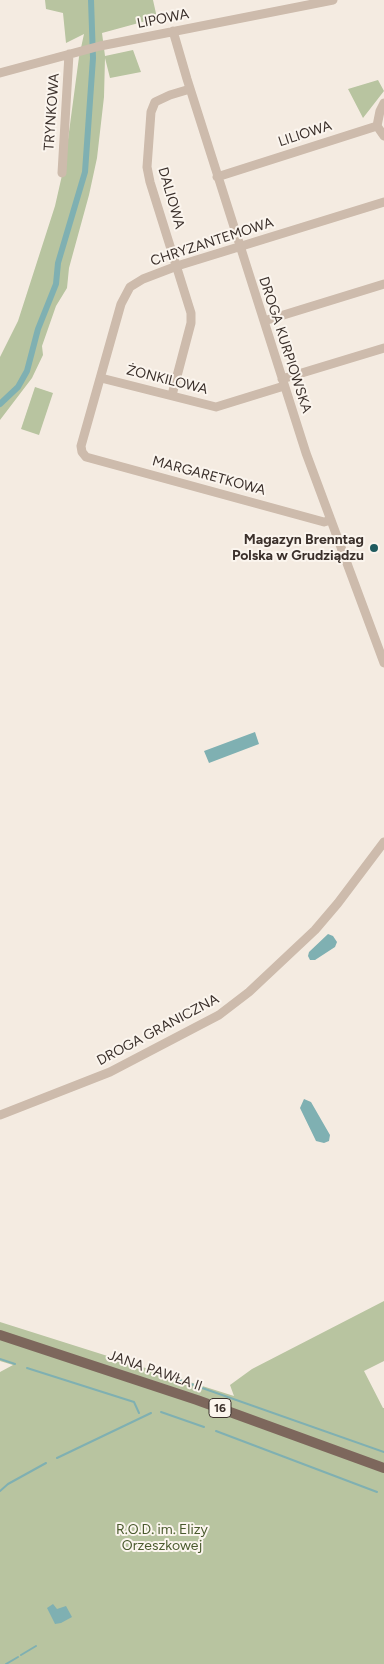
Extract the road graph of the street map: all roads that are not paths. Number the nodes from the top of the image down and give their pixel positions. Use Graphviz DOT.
graph roads {
  1 [pos="333,0"];
  2 [pos="173,31"];
  3 [pos="70,54"];
  4 [pos="0,73"];
  5 [pos="190,90"];
  6 [pos="384,103"];
  7 [pos="377,126"];
  8 [pos="384,136"];
  9 [pos="62,172"];
  10 [pos="218,177"];
  11 [pos="384,202"];
  12 [pos="240,247"];
  13 [pos="177,266"];
  14 [pos="384,284"];
  15 [pos="264,321"];
  16 [pos="384,348"];
  17 [pos="101,378"];
  18 [pos="283,383"];
  19 [pos="172,395"];
  20 [pos="82,452"];
  21 [pos="331,520"];
  22 [pos="384,663"];
  23 [pos="384,842"];
  24 [pos="0,1115"];
  25 [pos="0,1335"];
  26 [pos="384,1468"];
  1 -- 2 [label="street, LIPOWA"];
  2 -- 3 [label="street, LIPOWA"];
  2 -- 5 [label="street, DROGA KURPIOWSKA"];
  3 -- 4 [label="street, LIPOWA"];
  3 -- 9 [label="street, TRYNKOWA"];
  5 -- 10 [label="street, DROGA KURPIOWSKA"];
  5 -- 13 [label="street, DALIOWA"];
  6 -- 7 [label="street"];
  7 -- 8 [label="street"];
  7 -- 10 [label="street, LILIOWA"];
  10 -- 12 [label="street, DROGA KURPIOWSKA"];
  11 -- 12 [label="street, CHRYZANTEMOWA"];
  12 -- 13 [label="street, CHRYZANTEMOWA"];
  12 -- 15 [label="street, DROGA KURPIOWSKA"];
  13 -- 17 [label="street, CHRYZANTEMOWA"];
  13 -- 19 [label="street, DALIOWA"];
  14 -- 15 [label="street"];
  15 -- 18 [label="street, DROGA KURPIOWSKA"];
  16 -- 18 [label="street, ŻONKILOWA"];
  17 -- 19 [label="street, ŻONKILOWA"];
  17 -- 20 [label="street, CHRYZANTEMOWA"];
  18 -- 19 [label="street, ŻONKILOWA"];
  18 -- 21 [label="street, DROGA KURPIOWSKA"];
  20 -- 21 [label="street, MARGARETKOWA"];
  21 -- 22 [label="street, DROGA KURPIOWSKA"];
  23 -- 24 [label="street, DROGA GRANICZNA"];
  25 -- 26 [label="main road, JANA PAWŁA II / 16"];
}
